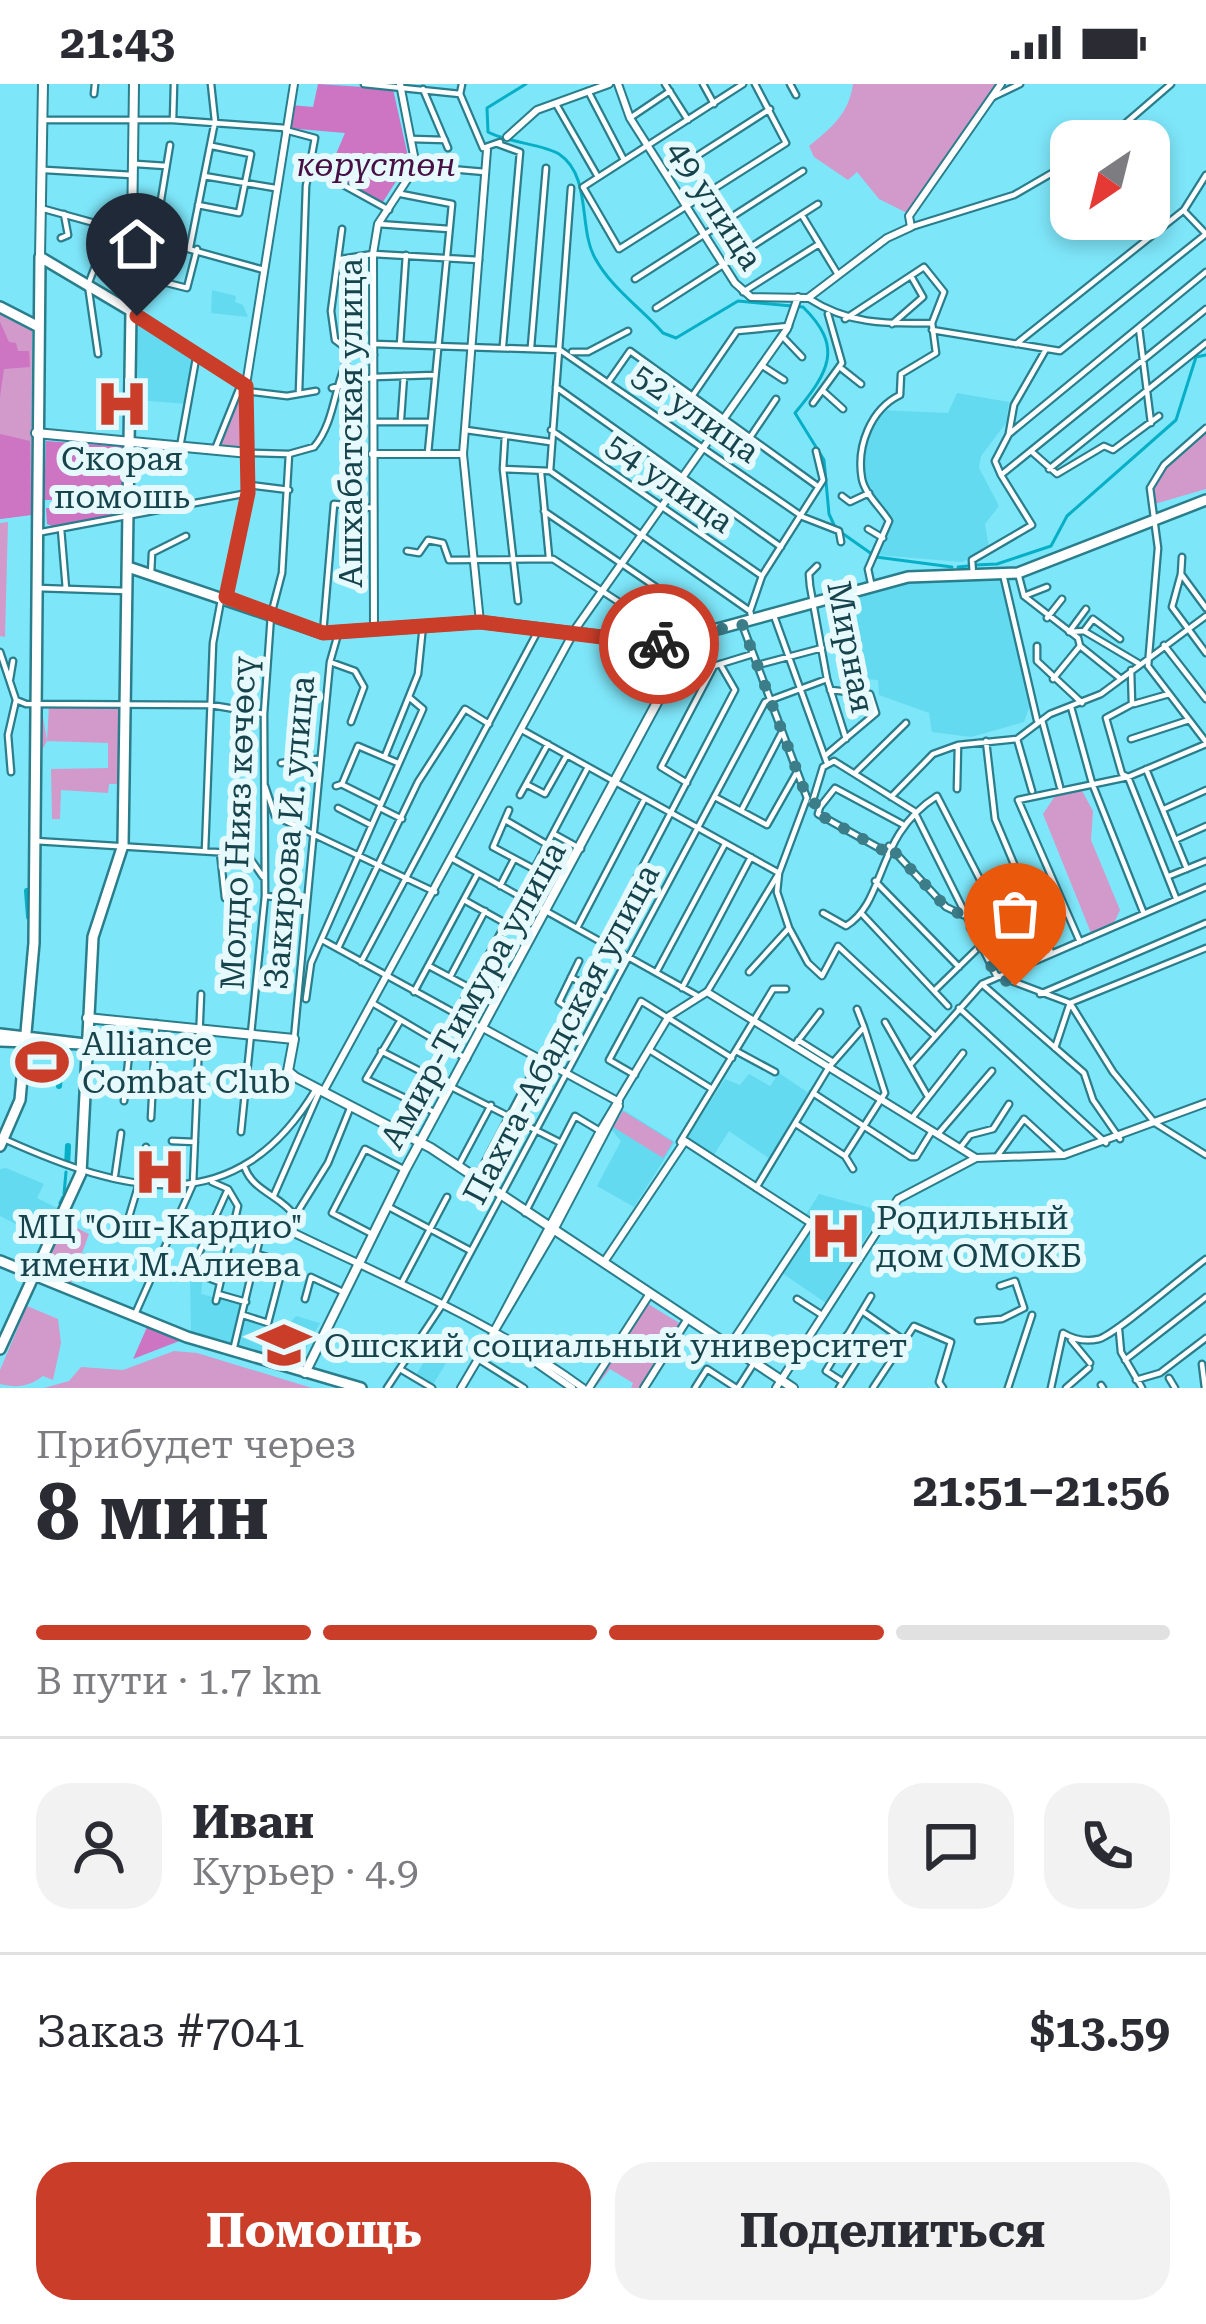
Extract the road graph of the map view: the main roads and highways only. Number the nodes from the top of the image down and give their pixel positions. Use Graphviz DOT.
graph roads {
  1 [pos="44,84"];
  2 [pos="134,84"];
  3 [pos="40,257"];
  4 [pos="0,307"];
  5 [pos="131,311"];
  6 [pos="37,326"];
  7 [pos="36,436"];
  8 [pos="129,441"];
  9 [pos="249,453"];
  10 [pos="1206,500"];
  11 [pos="128,567"];
  12 [pos="226,597"];
  13 [pos="680,641"];
  14 [pos="86,1018"];
  15 [pos="0,1037"];
  16 [pos="27,1040"];
  17 [pos="85,1044"];
  18 [pos="421,1142"];
  19 [pos="2,1143"];
  20 [pos="0,1261"];
  21 [pos="35,1276"];
  22 [pos="0,1348"];
  23 [pos="305,1373"];
  24 [pos="778,1384"];
  25 [pos="361,1388"];
  26 [pos="793,1388"];
  1 -- 3 [label="main road"];
  2 -- 5 [label="main road"];
  3 -- 5 [label="main road"];
  3 -- 6 [label="main road"];
  4 -- 6 [label="main road"];
  5 -- 8 [label="main road"];
  5 -- 9 [label="main road"];
  6 -- 7 [label="main road"];
  7 -- 8 [label="main road"];
  7 -- 16 [label="main road"];
  8 -- 9 [label="main road"];
  8 -- 11 [label="main road"];
  9 -- 12 [label="main road"];
  10 -- 13 [label="main road"];
  11 -- 12 [label="main road"];
  11 -- 14 [label="main road"];
  12 -- 13 [label="main road"];
  13 -- 18 [label="main road, Амир-Тимура улица"];
  14 -- 17 [label="main road"];
  14 -- 18 [label="main road"];
  15 -- 16 [label="main road"];
  16 -- 17 [label="main road"];
  16 -- 19 [label="main road"];
  17 -- 21 [label="main road"];
  18 -- 23 [label="main road, Амир-Тимура улица"];
  18 -- 24 [label="main road"];
  20 -- 21 [label="main road"];
  21 -- 22 [label="main road"];
  21 -- 23 [label="main road"];
  23 -- 25 [label="main road"];
  24 -- 26 [label="main road"];
}
